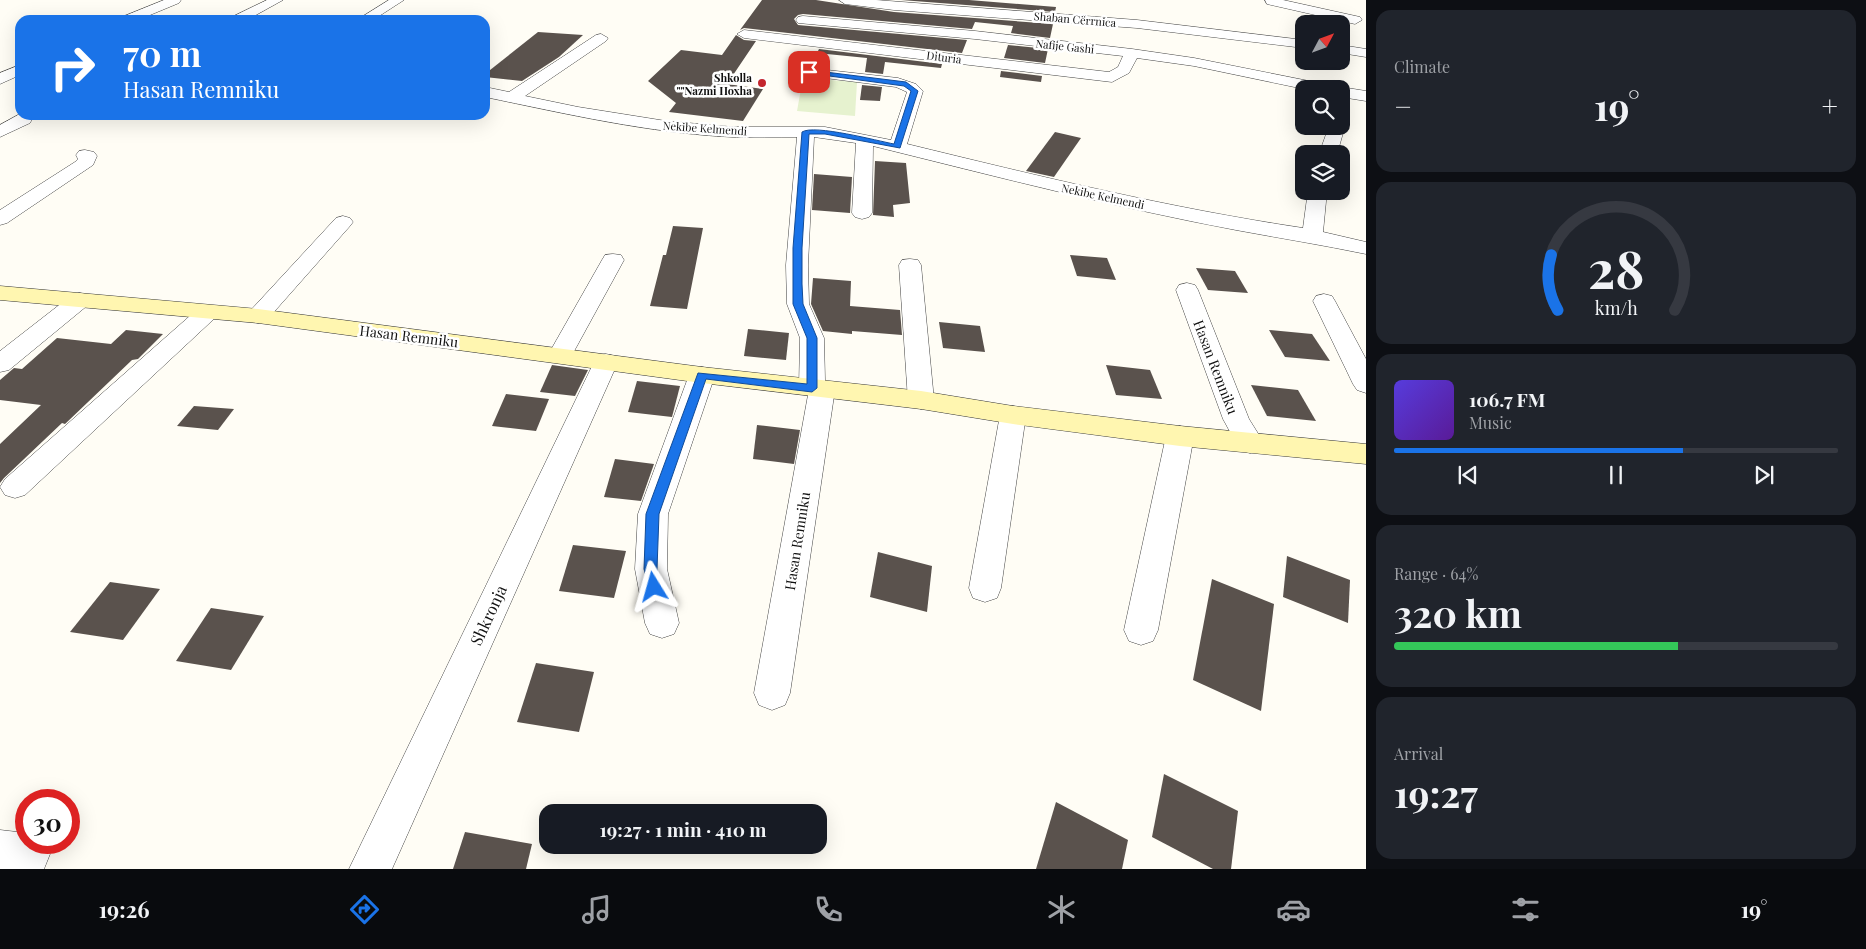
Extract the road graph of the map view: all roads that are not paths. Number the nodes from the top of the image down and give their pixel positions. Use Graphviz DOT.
graph roads {
  1 [pos="176,0"];
  2 [pos="278,0"];
  3 [pos="398,0"];
  4 [pos="845,0"];
  5 [pos="1271,1"];
  6 [pos="1265,14"];
  7 [pos="139,15"];
  8 [pos="248,15"];
  9 [pos="372,15"];
  10 [pos="803,20"];
  11 [pos="1355,20"];
  12 [pos="744,34"];
  13 [pos="602,38"];
  14 [pos="1295,43"];
  15 [pos="1350,50"];
  16 [pos="1132,53"];
  17 [pos="1366,53"];
  18 [pos="15,72"];
  19 [pos="809,72"];
  20 [pos="0,79"];
  21 [pos="1295,83"];
  22 [pos="0,84"];
  23 [pos="15,84"];
  24 [pos="490,93"];
  25 [pos="1350,93"];
  26 [pos="1366,96"];
  27 [pos="513,97"];
  28 [pos="22,120"];
  29 [pos="0,132"];
  30 [pos="806,132"];
  31 [pos="865,139"];
  32 [pos="897,147"];
  33 [pos="86,154"];
  34 [pos="1317,200"];
  35 [pos="862,213"];
  36 [pos="0,220"];
  37 [pos="343,222"];
  38 [pos="1312,236"];
  39 [pos="1366,248"];
  40 [pos="613,260"];
  41 [pos="910,265"];
  42 [pos="1187,290"];
  43 [pos="0,293"];
  44 [pos="80,300"];
  45 [pos="1324,301"];
  46 [pos="208,312"];
  47 [pos="258,316"];
  48 [pos="560,355"];
  49 [pos="606,362"];
  50 [pos="0,364"];
  51 [pos="702,375"];
  52 [pos="1366,384"];
  53 [pos="817,389"];
  54 [pos="920,400"];
  55 [pos="1012,415"];
  56 [pos="1180,436"];
  57 [pos="1250,443"];
  58 [pos="1366,454"];
  59 [pos="15,487"];
  60 [pos="985,588"];
  61 [pos="662,623"];
  62 [pos="1141,630"];
  63 [pos="772,693"];
  64 [pos="370,869"];
  1 -- 7 [label="street"];
  2 -- 8 [label="street"];
  3 -- 9 [label="street"];
  4 -- 14 [label="street, Shaban Cërrnica"];
  5 -- 6 [label="street"];
  5 -- 11 [label="street"];
  10 -- 16 [label="street, Nafije Gashi"];
  12 -- 16 [label="street, Dituria"];
  13 -- 27 [label="street"];
  15 -- 17 [label="street"];
  16 -- 21 [label="street, Nafije Gashi"];
  18 -- 20 [label="street"];
  19 -- 32 [label="street"];
  22 -- 23 [label="street"];
  24 -- 27 [label="street, Nekibe Kelmendi"];
  25 -- 26 [label="street"];
  27 -- 30 [label="street, Nekibe Kelmendi"];
  28 -- 29 [label="street"];
  30 -- 31 [label="street, Nekibe Kelmendi"];
  30 -- 53 [label="street"];
  31 -- 32 [label="street, Nekibe Kelmendi"];
  31 -- 35 [label="street"];
  32 -- 38 [label="street, Nekibe Kelmendi"];
  33 -- 36 [label="street"];
  34 -- 38 [label="street"];
  37 -- 47 [label="street"];
  38 -- 39 [label="street, Nekibe Kelmendi"];
  40 -- 48 [label="street"];
  41 -- 54 [label="street"];
  42 -- 57 [label="street, Hasan Remniku"];
  43 -- 44 [label="street, Hasan Remniku"];
  44 -- 46 [label="street, Hasan Remniku"];
  44 -- 50 [label="street"];
  45 -- 52 [label="street"];
  46 -- 47 [label="street, Hasan Remniku"];
  46 -- 59 [label="street"];
  47 -- 48 [label="street, Hasan Remniku"];
  48 -- 49 [label="street, Hasan Remniku"];
  49 -- 51 [label="street, Hasan Remniku"];
  49 -- 64 [label="street, Shkronja"];
  51 -- 53 [label="street, Hasan Remniku"];
  51 -- 61 [label="street"];
  53 -- 54 [label="street, Hasan Remniku"];
  53 -- 63 [label="street, Hasan Remniku"];
  54 -- 55 [label="street, Hasan Remniku"];
  55 -- 56 [label="street, Hasan Remniku"];
  55 -- 60 [label="street"];
  56 -- 57 [label="street, Hasan Remniku"];
  56 -- 62 [label="street"];
  57 -- 58 [label="street, Hasan Remniku"];
}
